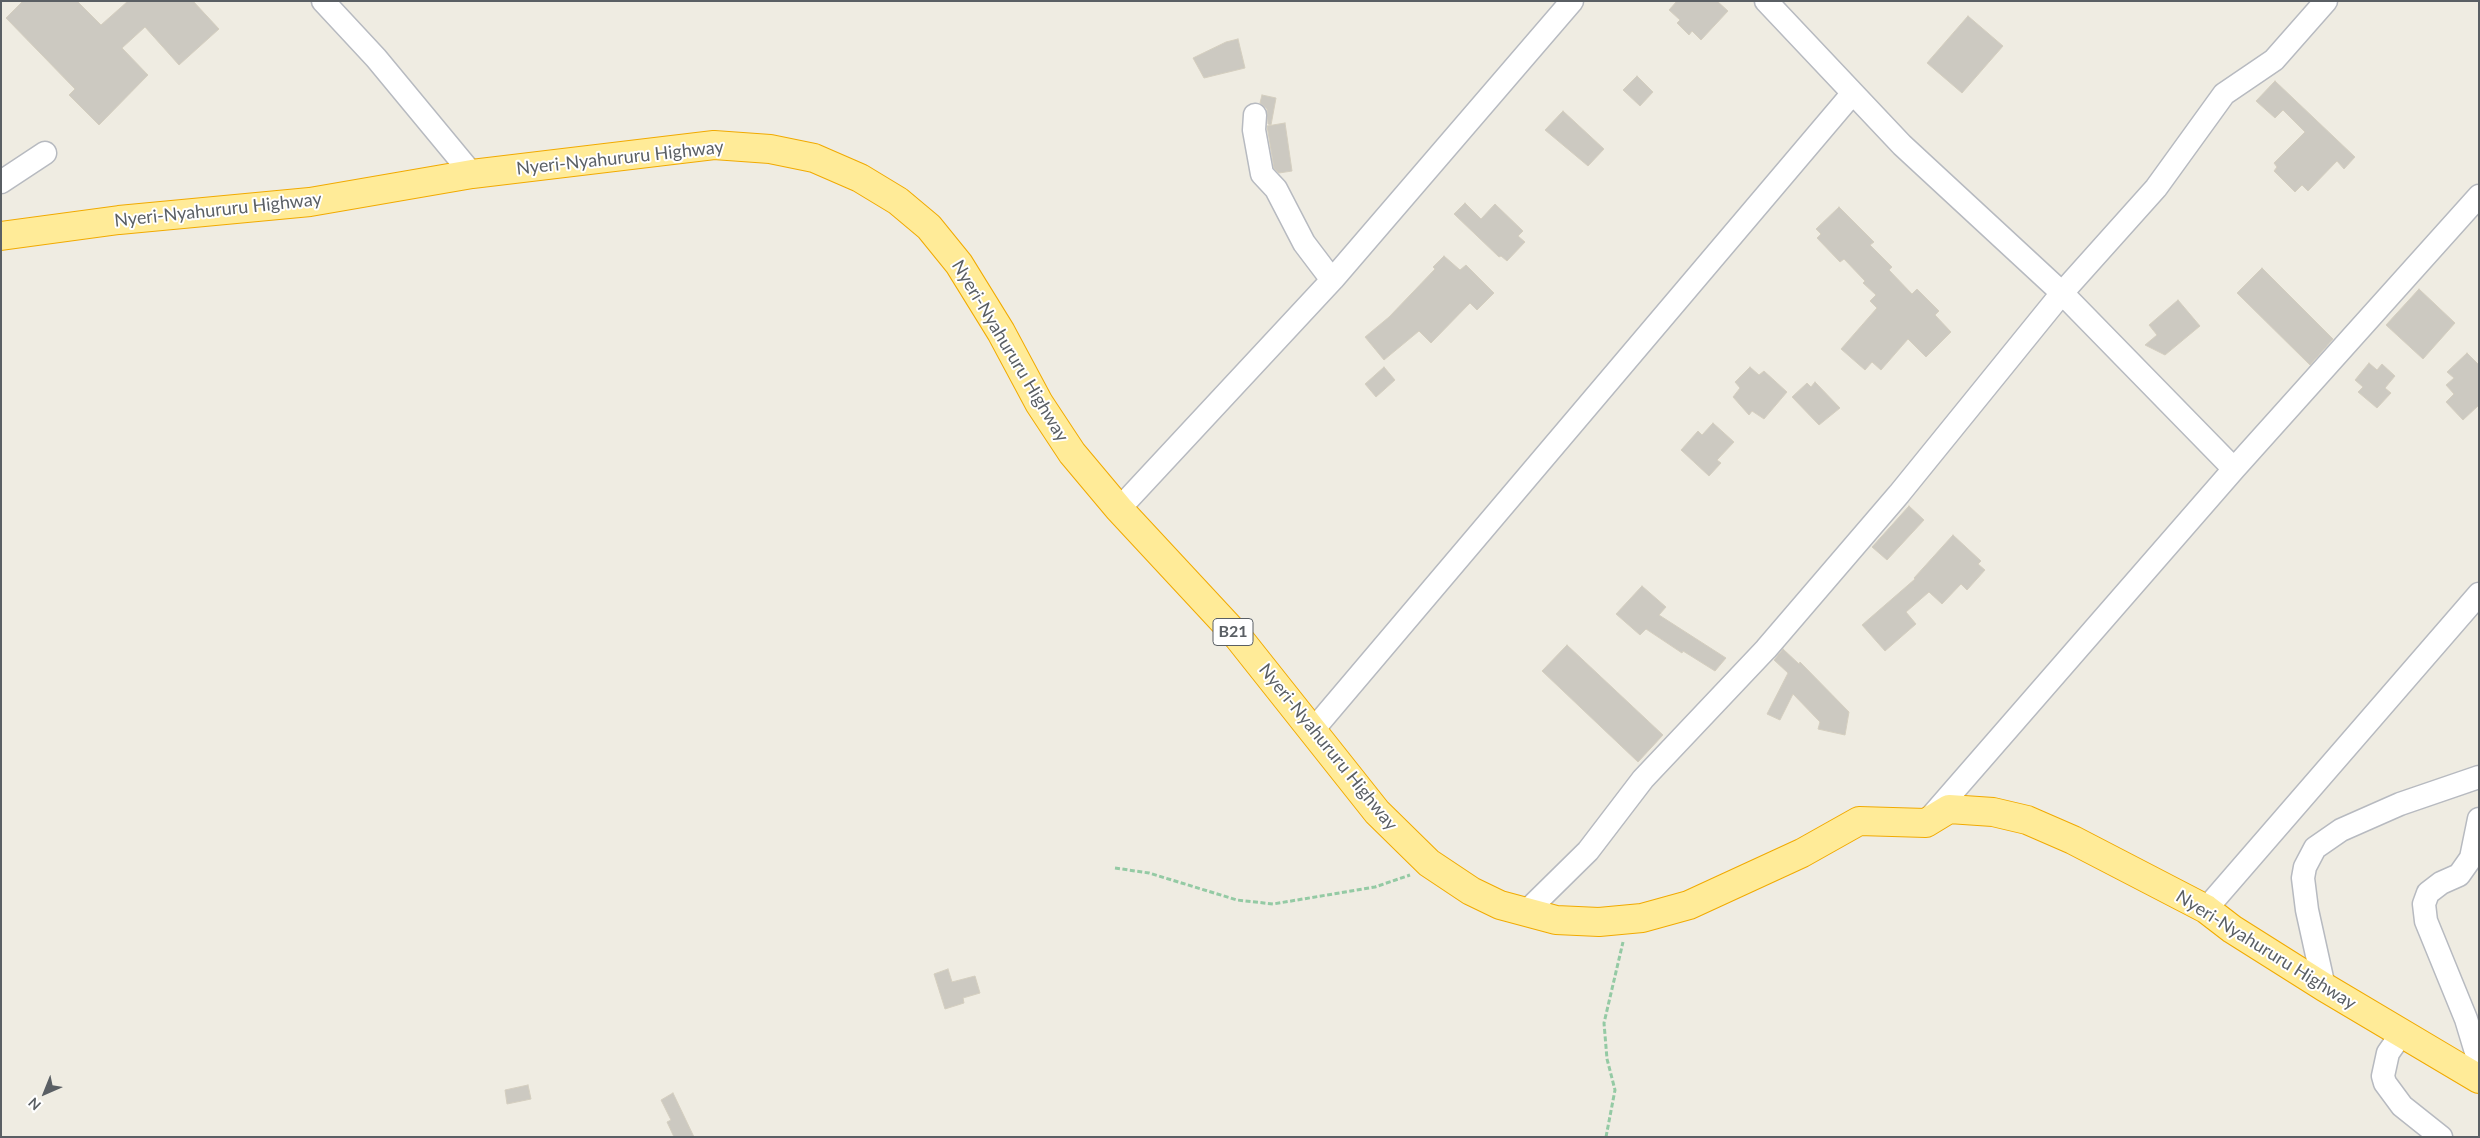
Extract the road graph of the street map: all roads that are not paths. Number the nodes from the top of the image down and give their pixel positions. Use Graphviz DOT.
graph roads {
  1 [pos="323,1"];
  2 [pos="1572,1"];
  3 [pos="1766,1"];
  4 [pos="2326,1"];
  5 [pos="1852,94"];
  6 [pos="1254,115"];
  7 [pos="45,153"];
  8 [pos="472,174"];
  9 [pos="1,182"];
  10 [pos="2479,196"];
  11 [pos="1,236"];
  12 [pos="1332,280"];
  13 [pos="2062,293"];
  14 [pos="2234,469"];
  15 [pos="1119,509"];
  16 [pos="2479,594"];
  17 [pos="1313,730"];
  18 [pos="2479,777"];
  19 [pos="2479,819"];
  20 [pos="1926,823"];
  21 [pos="2206,909"];
  22 [pos="1525,913"];
  23 [pos="2324,987"];
  24 [pos="2402,1033"];
  25 [pos="2479,1062"];
  26 [pos="2479,1079"];
  27 [pos="2441,1137"];
  1 -- 8 [label="street"];
  2 -- 12 [label="street"];
  3 -- 5 [label="street"];
  4 -- 13 [label="street"];
  5 -- 13 [label="street"];
  5 -- 17 [label="street"];
  6 -- 12 [label="street"];
  7 -- 9 [label="street"];
  8 -- 11 [label="highway, Nyeri-Nyahururu Highway / B21"];
  8 -- 15 [label="highway, Nyeri-Nyahururu Highway / B21"];
  10 -- 14 [label="street"];
  12 -- 15 [label="street"];
  13 -- 14 [label="street"];
  13 -- 22 [label="street"];
  14 -- 20 [label="street"];
  15 -- 17 [label="highway, Nyeri-Nyahururu Highway / B21"];
  16 -- 21 [label="street"];
  17 -- 22 [label="highway, Nyeri-Nyahururu Highway / B21"];
  18 -- 23 [label="street"];
  19 -- 25 [label="street"];
  20 -- 21 [label="highway, Nyeri-Nyahururu Highway"];
  20 -- 22 [label="highway, Nyeri-Nyahururu Highway / B21"];
  21 -- 23 [label="highway, Nyeri-Nyahururu Highway"];
  23 -- 24 [label="highway, Nyeri-Nyahururu Highway"];
  24 -- 26 [label="highway, Nyeri-Nyahururu Highway"];
  24 -- 27 [label="street"];
}
